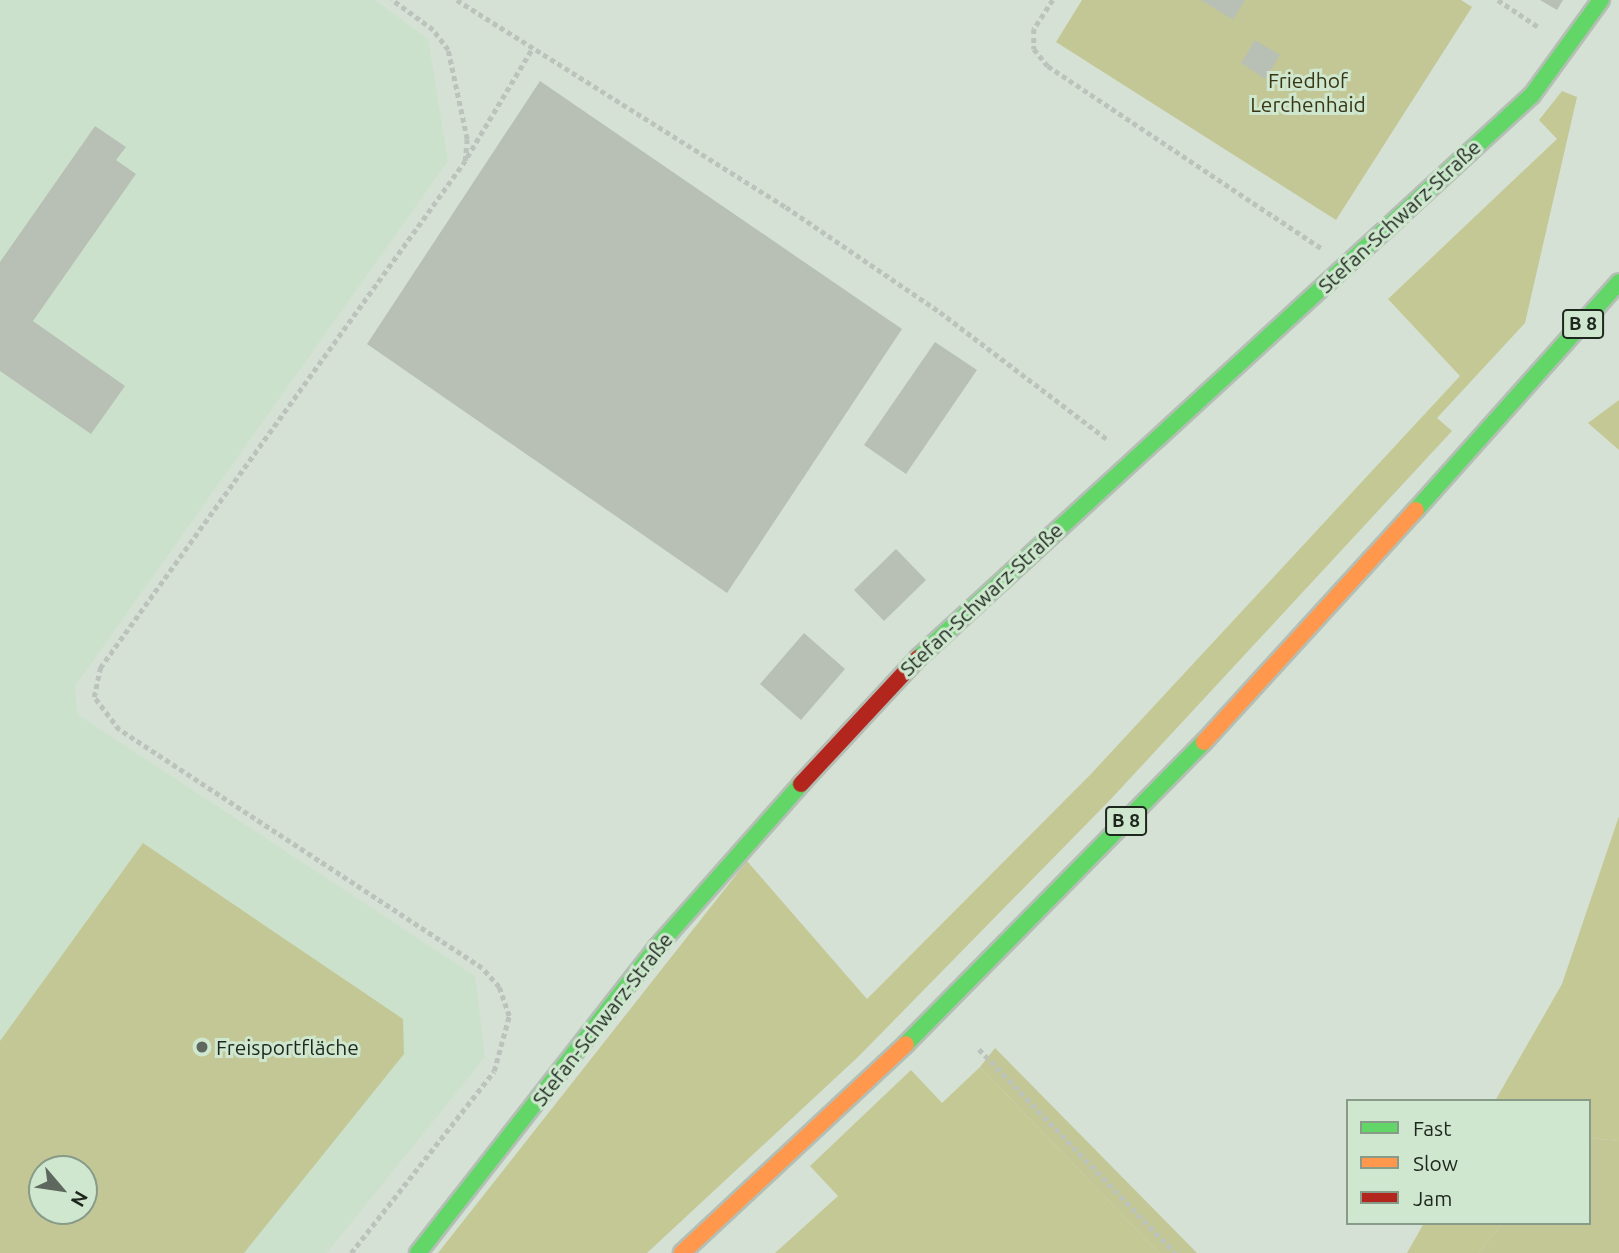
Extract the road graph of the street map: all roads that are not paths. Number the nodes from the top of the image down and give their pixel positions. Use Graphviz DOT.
graph roads {
  1 [pos="1601,0"];
  2 [pos="1619,282"];
  3 [pos="418,1253"];
  4 [pos="682,1253"];
  1 -- 3 [label="street, Stefan-Schwarz-Straße"];
  2 -- 4 [label="street, B 8"];
}
